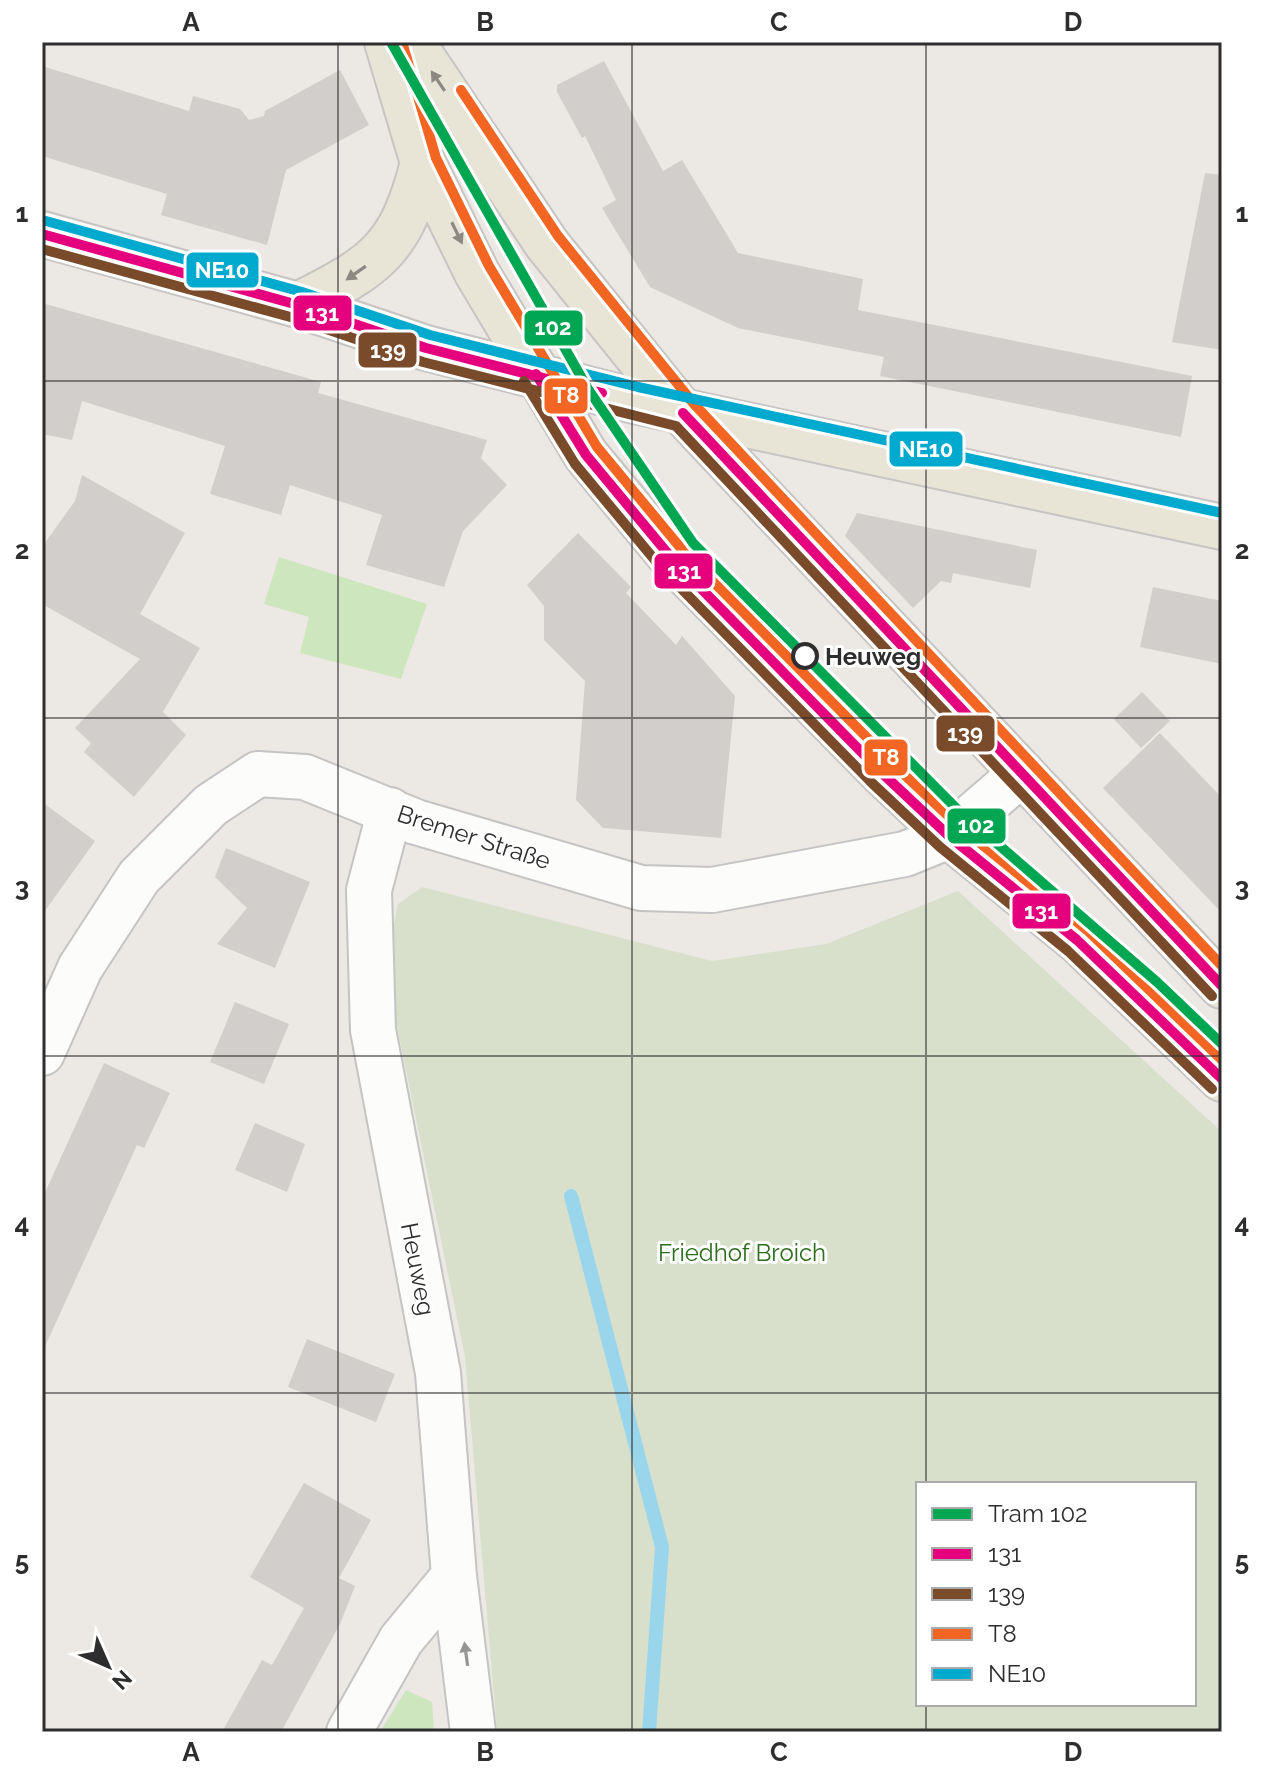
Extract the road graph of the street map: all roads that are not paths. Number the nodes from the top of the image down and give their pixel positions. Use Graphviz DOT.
graph roads {
  1 [pos="387,42"];
  2 [pos="412,42"];
  3 [pos="423,163"];
  4 [pos="42,234"];
  5 [pos="298,305"];
  6 [pos="536,374"];
  7 [pos="683,413"];
  8 [pos="1222,527"];
  9 [pos="1022,773"];
  10 [pos="390,810"];
  11 [pos="949,836"];
  12 [pos="1222,986"];
  13 [pos="42,1053"];
  14 [pos="1222,1079"];
  15 [pos="454,1576"];
  16 [pos="349,1732"];
  17 [pos="473,1732"];
  1 -- 3 [label="main road"];
  7 -- 2 [label="main road, one-way"];
  3 -- 5 [label="main road, one-way"];
  3 -- 6 [label="main road, one-way"];
  4 -- 5 [label="main road"];
  5 -- 6 [label="main road"];
  6 -- 7 [label="main road"];
  6 -- 11 [label="main road"];
  7 -- 8 [label="main road"];
  7 -- 9 [label="main road"];
  9 -- 11 [label="street, Bremer Straße"];
  9 -- 12 [label="main road"];
  10 -- 11 [label="street, Bremer Straße"];
  10 -- 13 [label="street, Bremer Straße"];
  10 -- 15 [label="street, Heuweg"];
  11 -- 14 [label="main road"];
  15 -- 16 [label="street"];
  17 -- 15 [label="street, Heuweg, one-way"];
}
